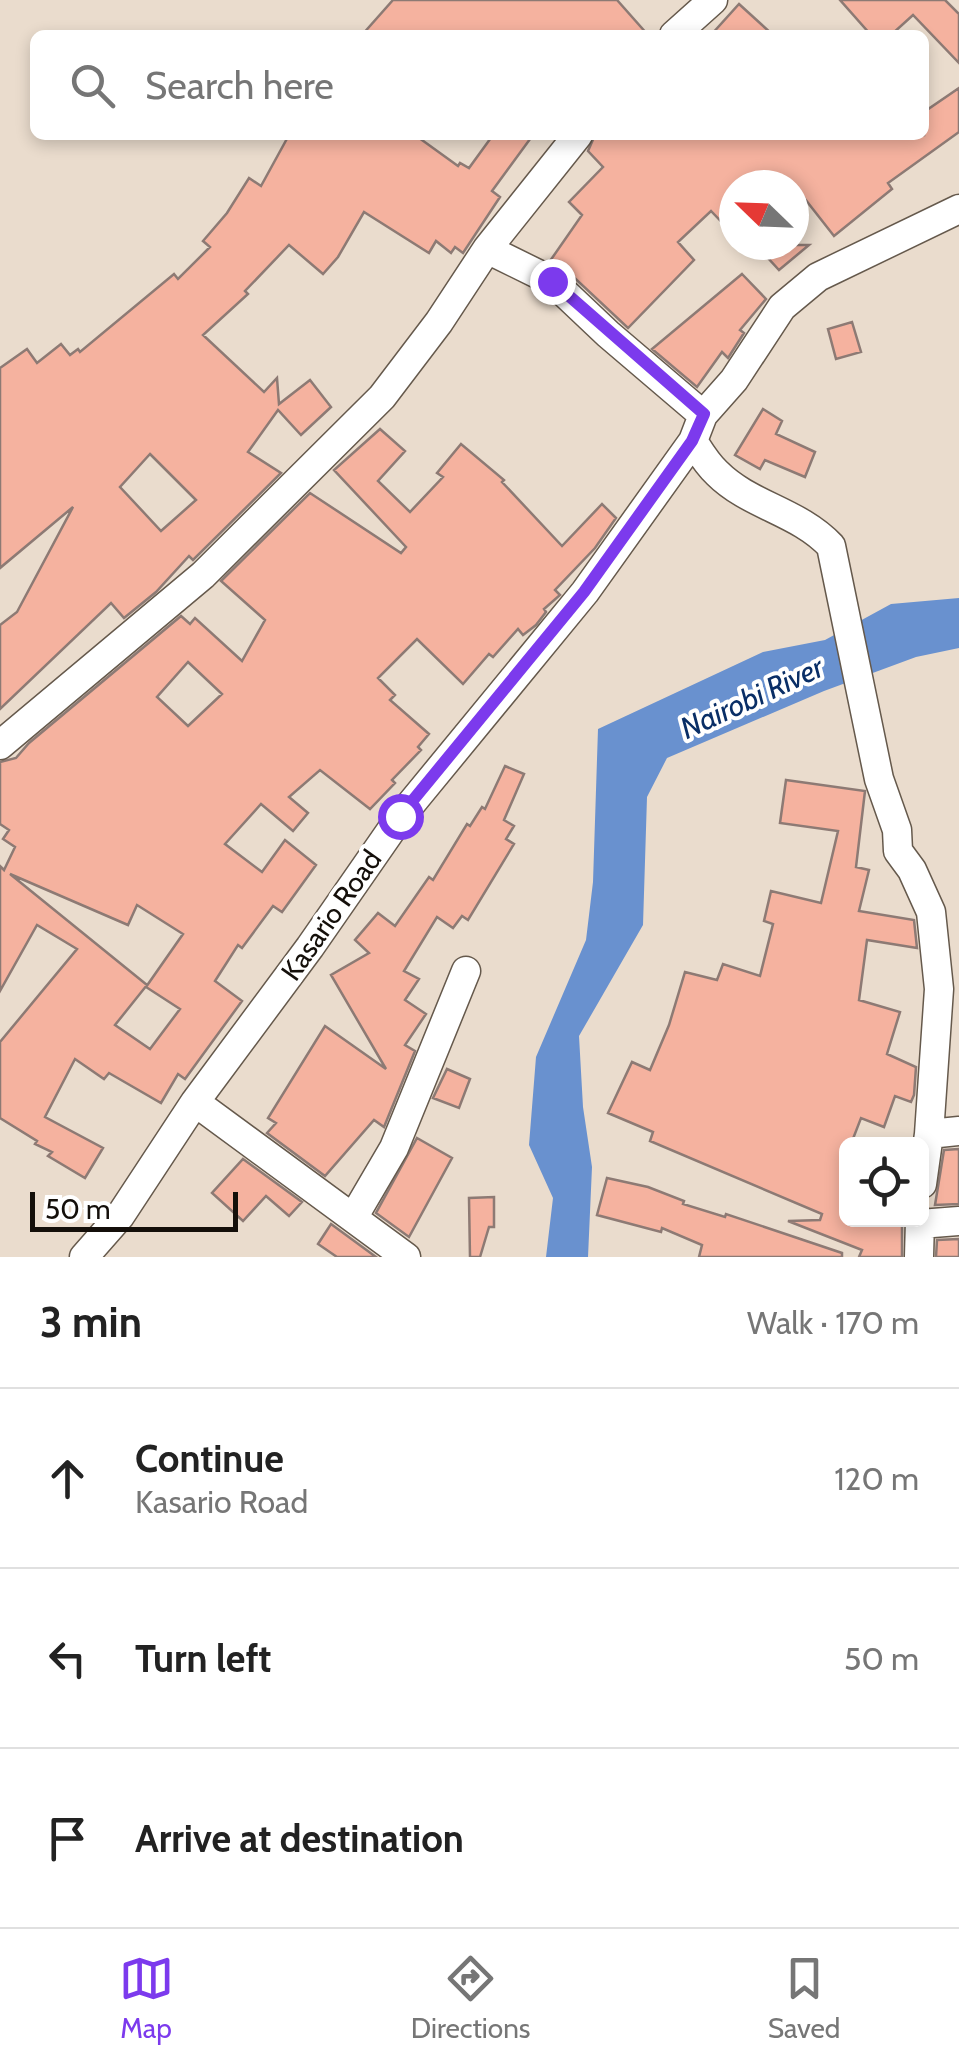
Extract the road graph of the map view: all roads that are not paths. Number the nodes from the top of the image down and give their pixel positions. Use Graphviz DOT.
graph roads {
  1 [pos="713,0"];
  2 [pos="680,30"];
  3 [pos="574,140"];
  4 [pos="959,208"];
  5 [pos="487,249"];
  6 [pos="704,414"];
  7 [pos="692,441"];
  8 [pos="0,744"];
  9 [pos="466,971"];
  10 [pos="195,1102"];
  11 [pos="959,1131"];
  12 [pos="929,1134"];
  13 [pos="929,1137"];
  14 [pos="353,1218"];
  15 [pos="929,1222"];
  16 [pos="959,1222"];
  17 [pos="920,1227"];
  18 [pos="84,1257"];
  19 [pos="406,1257"];
  20 [pos="919,1257"];
  1 -- 2 [label="street"];
  3 -- 5 [label="street"];
  4 -- 6 [label="street, Kasario Road"];
  5 -- 6 [label="street"];
  5 -- 8 [label="street"];
  6 -- 7 [label="street, Kasario Road"];
  7 -- 10 [label="street, Kasario Road"];
  7 -- 12 [label="street"];
  9 -- 14 [label="street"];
  10 -- 14 [label="street"];
  10 -- 18 [label="street, Kasario Road"];
  11 -- 12 [label="street"];
  12 -- 13 [label="street"];
  14 -- 19 [label="street"];
  15 -- 16 [label="street"];
  17 -- 20 [label="street"];
}
